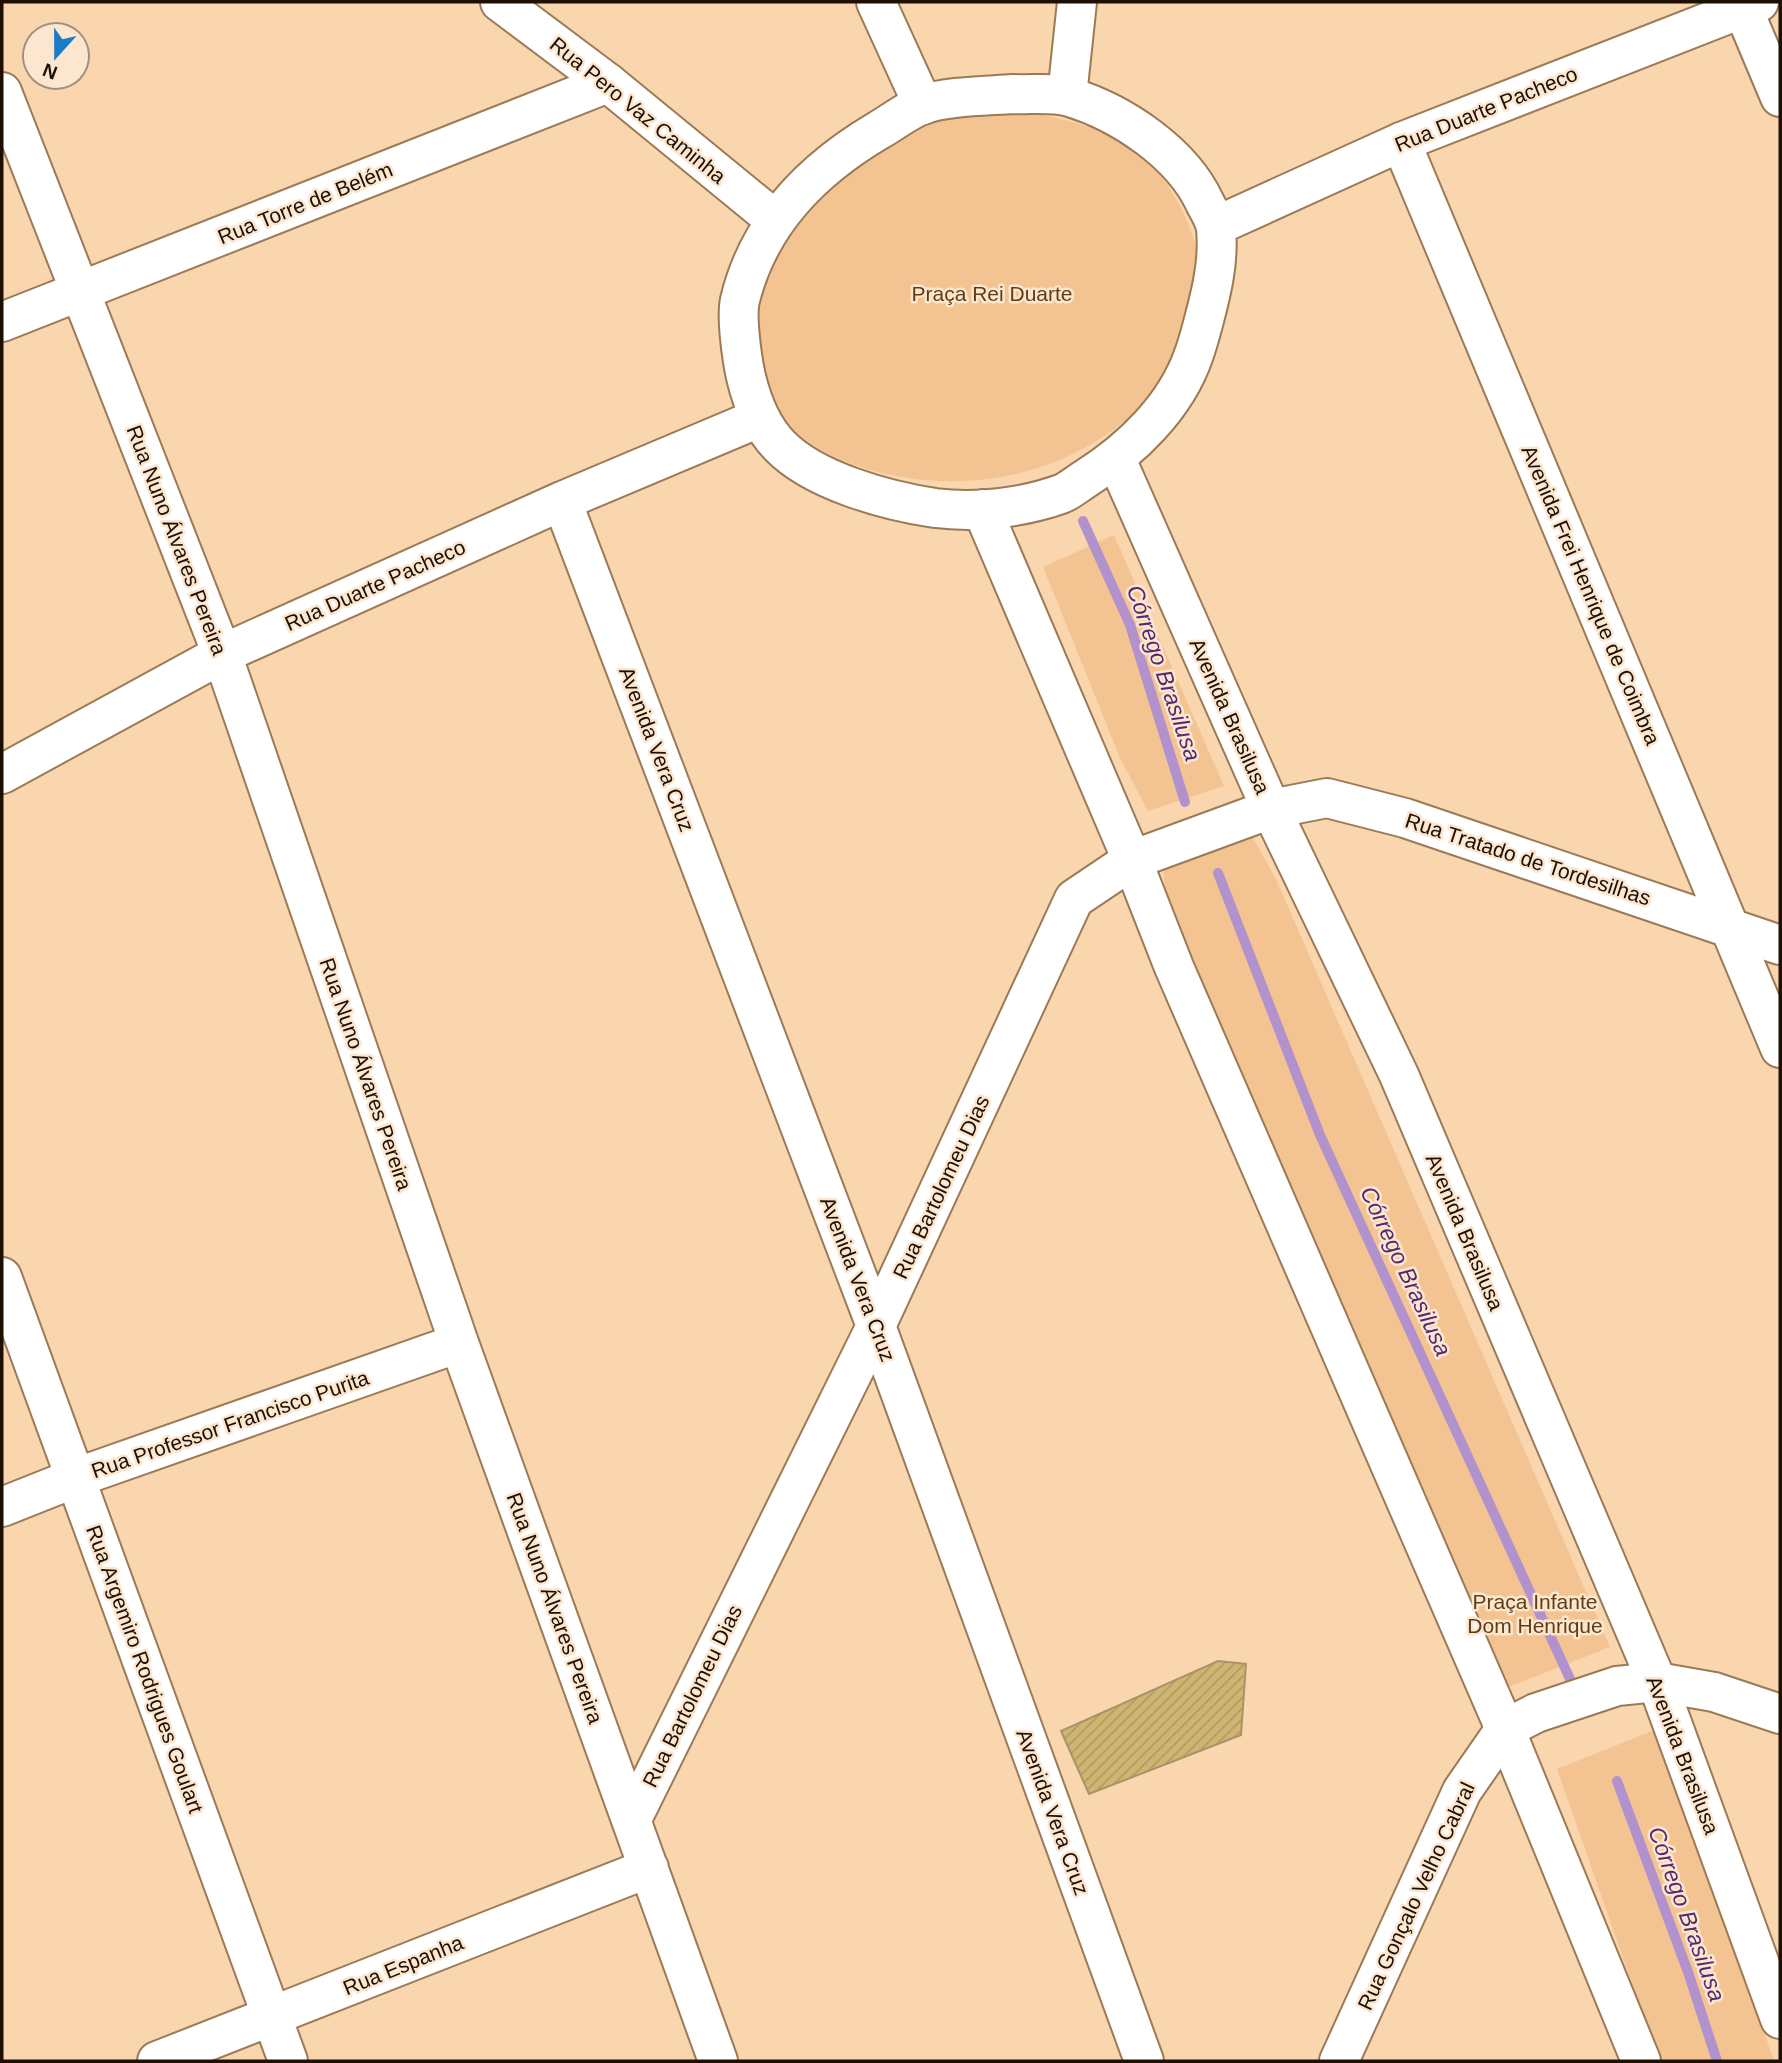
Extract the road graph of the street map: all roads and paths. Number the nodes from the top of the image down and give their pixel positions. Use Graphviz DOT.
graph roads {
  1 [pos="500,2"];
  2 [pos="876,2"];
  3 [pos="1077,2"];
  4 [pos="1751,5"];
  5 [pos="608,83"];
  6 [pos="2,92"];
  7 [pos="1067,96"];
  8 [pos="1780,97"];
  9 [pos="922,105"];
  10 [pos="1401,142"];
  11 [pos="774,219"];
  12 [pos="1216,226"];
  13 [pos="80,291"];
  14 [pos="2,322"];
  15 [pos="759,418"];
  16 [pos="1116,459"];
  17 [pos="562,501"];
  18 [pos="982,509"];
  19 [pos="222,654"];
  20 [pos="2,774"];
  21 [pos="1271,809"];
  22 [pos="1132,860"];
  23 [pos="1730,927"];
  24 [pos="1780,945"];
  25 [pos="1780,1048"];
  26 [pos="2,1277"];
  27 [pos="876,1326"];
  28 [pos="459,1343"];
  29 [pos="75,1478"];
  30 [pos="2,1507"];
  31 [pos="1657,1682"];
  32 [pos="1780,1714"];
  33 [pos="1505,1729"];
  34 [pos="632,1819"];
  35 [pos="649,1868"];
  36 [pos="272,2016"];
  37 [pos="1780,2019"];
  38 [pos="157,2061"];
  39 [pos="288,2061"];
  40 [pos="718,2061"];
  41 [pos="1144,2061"];
  42 [pos="1339,2061"];
  43 [pos="1641,2061"];
  1 -- 5 [label="street, Rua Pero Vaz Caminha"];
  2 -- 9 [label="street"];
  3 -- 7 [label="street"];
  4 -- 8 [label="street"];
  4 -- 10 [label="street, Rua Duarte Pacheco"];
  5 -- 11 [label="street, Rua Pero Vaz Caminha"];
  5 -- 13 [label="street, Rua Torre de Belém"];
  6 -- 13 [label="street, Rua Nuno Álvares Pereira"];
  7 -- 9 [label="street"];
  7 -- 12 [label="street"];
  9 -- 11 [label="street"];
  10 -- 12 [label="street, Rua Duarte Pacheco"];
  10 -- 23 [label="street, Avenida Frei Henrique de Coimbra"];
  11 -- 15 [label="street"];
  12 -- 16 [label="street"];
  13 -- 14 [label="street, Rua Torre de Belém"];
  13 -- 19 [label="street, Rua Nuno Álvares Pereira"];
  15 -- 17 [label="street, Rua Duarte Pacheco"];
  15 -- 18 [label="street"];
  16 -- 18 [label="street"];
  16 -- 21 [label="street, Avenida Brasilusa"];
  17 -- 19 [label="street, Rua Duarte Pacheco"];
  17 -- 27 [label="street, Avenida Vera Cruz"];
  18 -- 22 [label="street"];
  19 -- 20 [label="street, Rua Duarte Pacheco"];
  19 -- 28 [label="street, Rua Nuno Álvares Pereira"];
  21 -- 22 [label="street, Rua Bartolomeu Dias"];
  21 -- 23 [label="street, Rua Tratado de Tordesilhas"];
  21 -- 31 [label="street, Avenida Brasilusa"];
  22 -- 27 [label="street, Rua Bartolomeu Dias"];
  22 -- 33 [label="street"];
  23 -- 24 [label="street, Rua Tratado de Tordesilhas"];
  23 -- 25 [label="street, Avenida Frei Henrique de Coimbra"];
  26 -- 29 [label="street, Rua Argemiro Rodrigues Goulart"];
  27 -- 34 [label="street, Rua Bartolomeu Dias"];
  27 -- 41 [label="street, Avenida Vera Cruz"];
  28 -- 29 [label="street, Rua Professor Francisco Purita"];
  28 -- 34 [label="street, Rua Nuno Álvares Pereira"];
  29 -- 30 [label="street, Rua Professor Francisco Purita"];
  29 -- 36 [label="street, Rua Argemiro Rodrigues Goulart"];
  31 -- 32 [label="street, Rua Gonçalo Velho Cabral"];
  31 -- 33 [label="street, Rua Gonçalo Velho Cabral"];
  31 -- 37 [label="street, Avenida Brasilusa"];
  33 -- 42 [label="street, Rua Gonçalo Velho Cabral"];
  33 -- 43 [label="street"];
  34 -- 35 [label="street, Rua Nuno Álvares Pereira"];
  35 -- 36 [label="street, Rua Espanha"];
  35 -- 40 [label="street, Rua Nuno Álvares Pereira"];
  36 -- 38 [label="street, Rua Espanha"];
  36 -- 39 [label="street, Rua Argemiro Rodrigues Goulart"];
}
